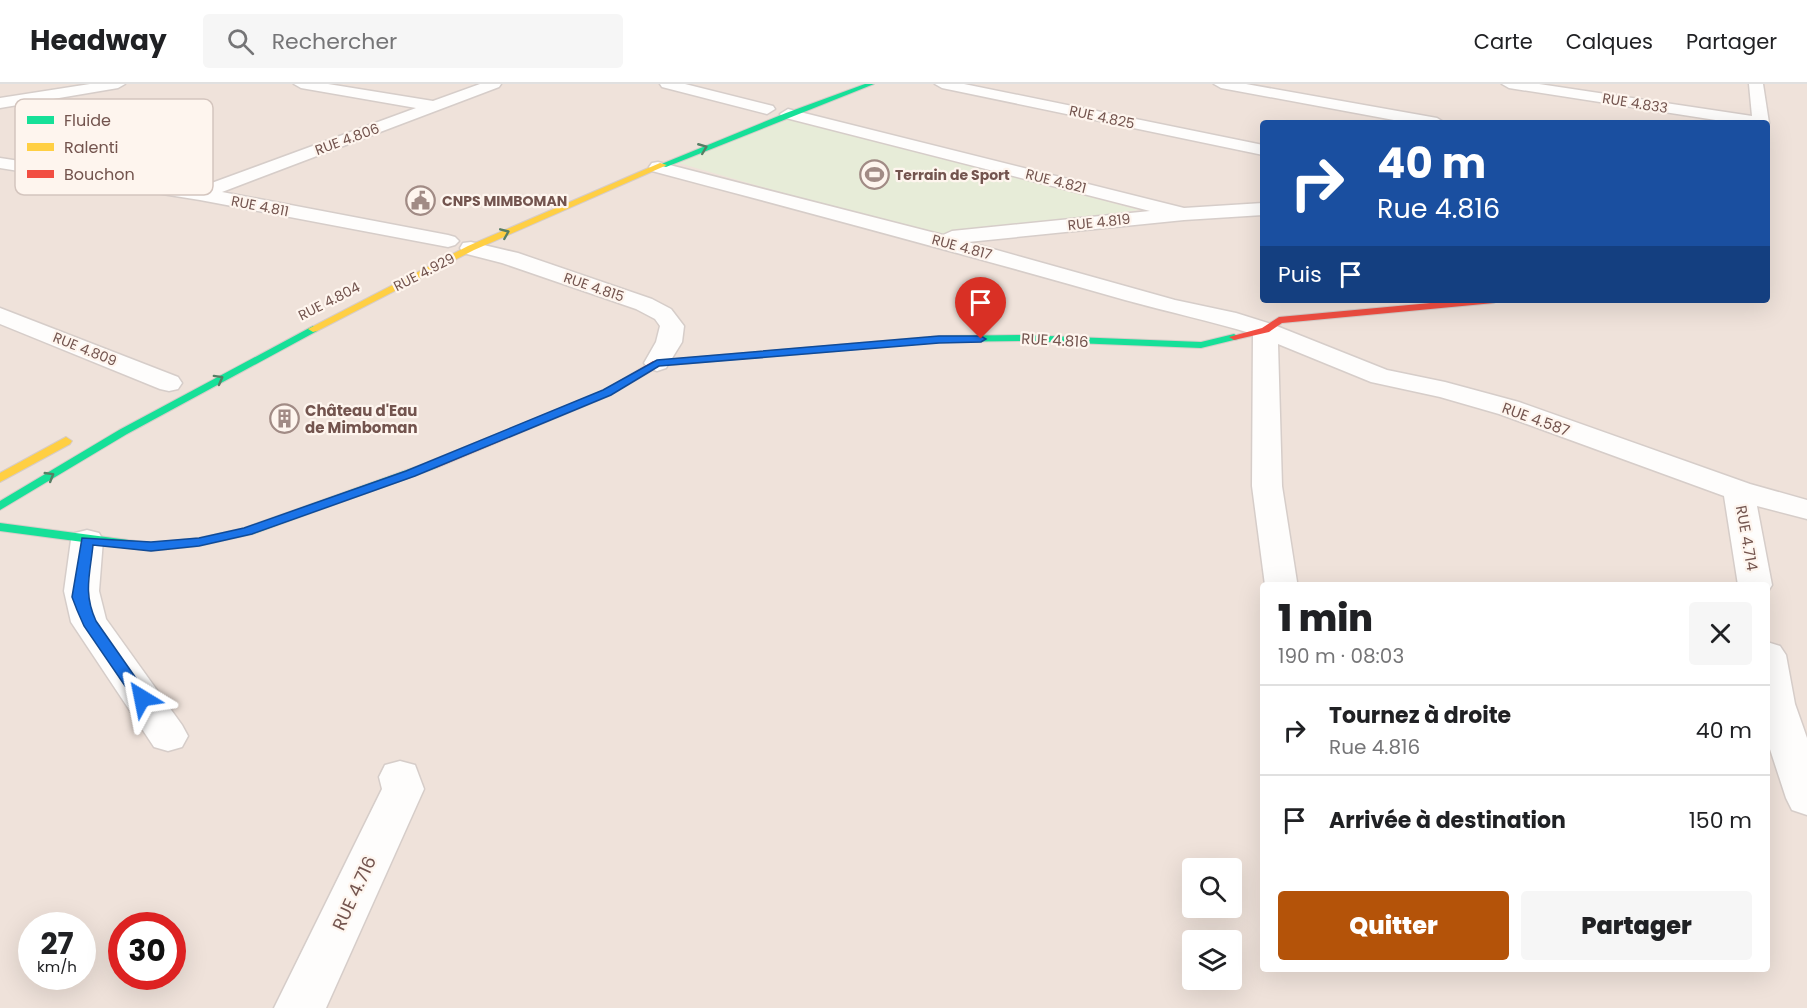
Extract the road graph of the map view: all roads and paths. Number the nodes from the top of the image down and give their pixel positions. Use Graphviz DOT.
graph roads {
  1 [pos="118,84"];
  2 [pos="301,84"];
  3 [pos="494,84"];
  4 [pos="667,84"];
  5 [pos="837,84"];
  6 [pos="871,84"];
  7 [pos="942,84"];
  8 [pos="1221,84"];
  9 [pos="1509,84"];
  10 [pos="1756,84"];
  11 [pos="25,99"];
  12 [pos="15,101"];
  13 [pos="0,103"];
  14 [pos="434,107"];
  15 [pos="767,109"];
  16 [pos="788,114"];
  17 [pos="1420,120"];
  18 [pos="1742,120"];
  19 [pos="1761,120"];
  20 [pos="1260,149"];
  21 [pos="0,163"];
  22 [pos="15,165"];
  23 [pos="628,165"];
  24 [pos="658,167"];
  25 [pos="213,189"];
  26 [pos="205,195"];
  27 [pos="1260,209"];
  28 [pos="1184,214"];
  29 [pos="935,239"];
  30 [pos="459,242"];
  31 [pos="428,251"];
  32 [pos="1462,303"];
  33 [pos="0,315"];
  34 [pos="1265,330"];
  35 [pos="657,363"];
  36 [pos="166,385"];
  37 [pos="80,434"];
  38 [pos="0,478"];
  39 [pos="1739,491"];
  40 [pos="0,506"];
  41 [pos="1807,510"];
  42 [pos="0,527"];
  43 [pos="87,540"];
  44 [pos="1280,582"];
  45 [pos="1754,582"];
  46 [pos="1770,673"];
  47 [pos="168,736"];
  48 [pos="400,777"];
  49 [pos="1807,798"];
  50 [pos="300,1008"];
  1 -- 11 [label="street"];
  2 -- 14 [label="street"];
  3 -- 14 [label="street, RUE 4.806"];
  4 -- 15 [label="street"];
  5 -- 15 [label="main road"];
  6 -- 16 [label="main road, RUE 4.929"];
  7 -- 20 [label="street, RUE 4.825"];
  8 -- 17 [label="street"];
  9 -- 18 [label="street, RUE 4.833"];
  10 -- 19 [label="street"];
  12 -- 13 [label="street"];
  14 -- 25 [label="street, RUE 4.806"];
  15 -- 23 [label="main road"];
  24 -- 16 [label="main road, RUE 4.929, one-way"];
  16 -- 28 [label="street, RUE 4.821"];
  21 -- 22 [label="street, RUE 4.811"];
  24 -- 29 [label="street, RUE 4.817"];
  30 -- 24 [label="main road, RUE 4.929, one-way"];
  26 -- 30 [label="street, RUE 4.811"];
  27 -- 28 [label="street, RUE 4.819"];
  28 -- 29 [label="street, RUE 4.819"];
  29 -- 34 [label="street, RUE 4.817"];
  30 -- 31 [label="main road"];
  30 -- 35 [label="street, RUE 4.815"];
  40 -- 30 [label="main road, RUE 4.929, one-way"];
  32 -- 34 [label="main road, RUE 4.816"];
  33 -- 36 [label="street, RUE 4.809"];
  34 -- 35 [label="main road, RUE 4.816"];
  34 -- 39 [label="street, RUE 4.587"];
  34 -- 44 [label="street"];
  35 -- 43 [label="main road, RUE 4.816"];
  37 -- 38 [label="main road"];
  39 -- 41 [label="street, RUE 4.587"];
  39 -- 45 [label="street, RUE 4.714"];
  42 -- 43 [label="main road, RUE 4.816"];
  43 -- 47 [label="street"];
  46 -- 49 [label="street"];
  48 -- 50 [label="street, RUE 4.716"];
}
